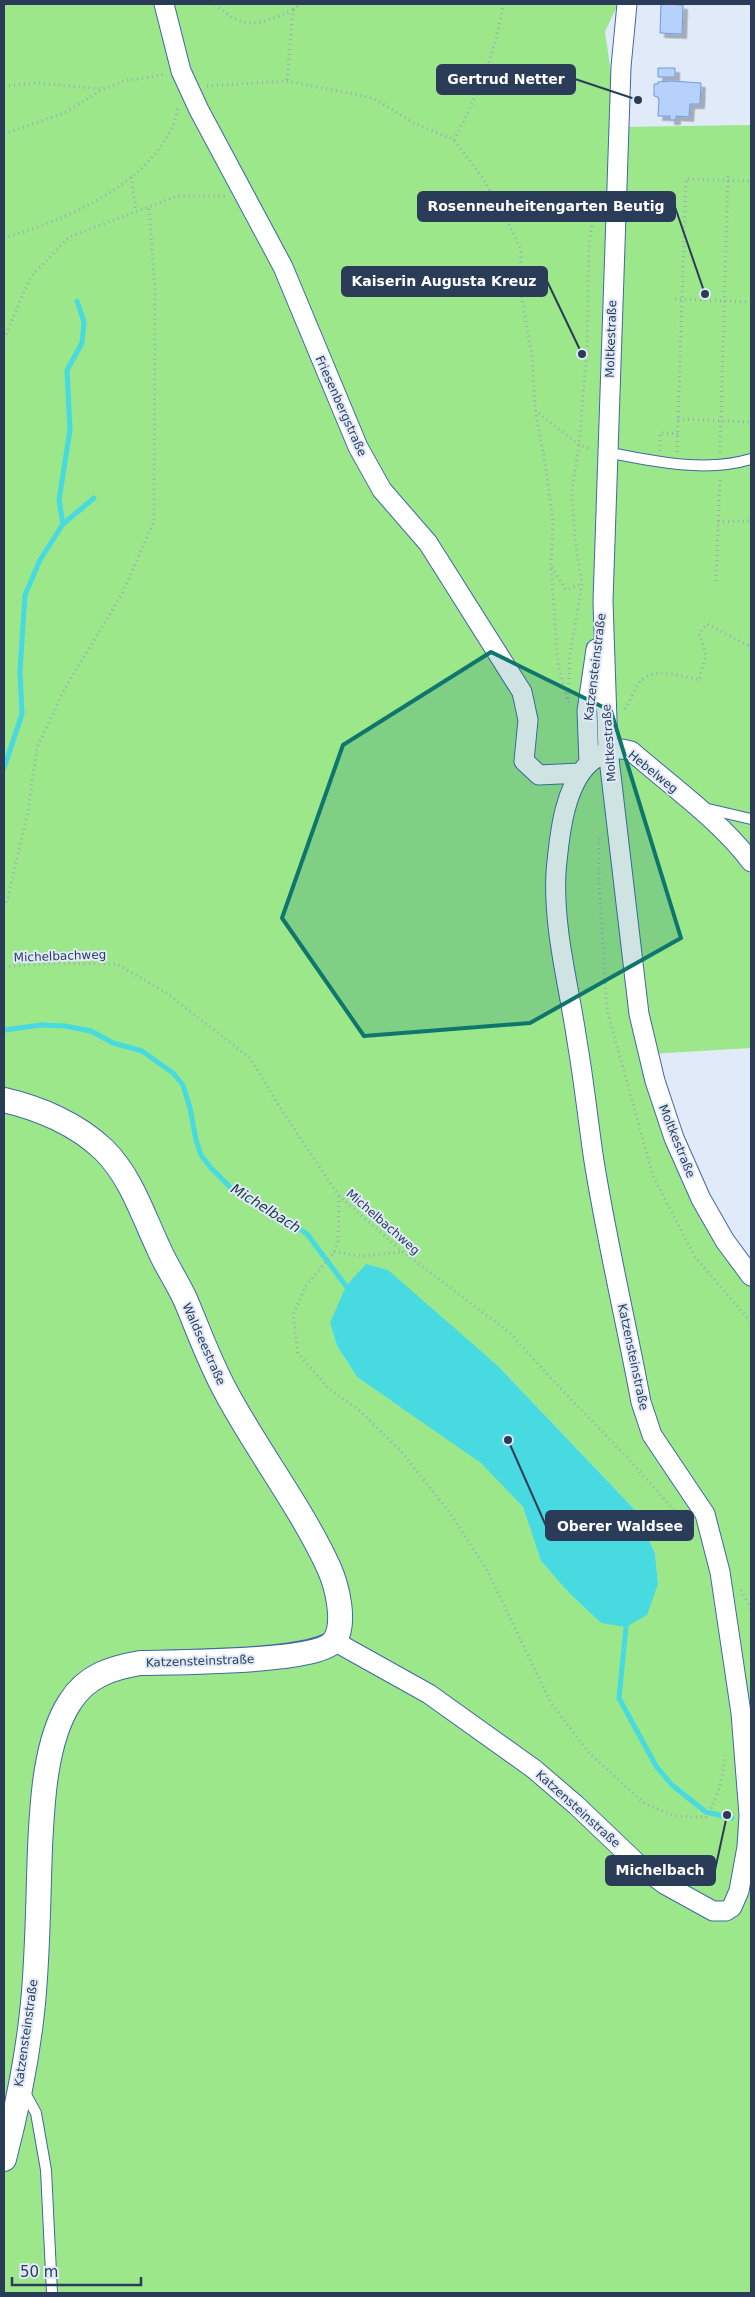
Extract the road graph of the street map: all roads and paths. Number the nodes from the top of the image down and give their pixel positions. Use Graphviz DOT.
graph roads {
  1 [pos="164,4"];
  2 [pos="215,4"];
  3 [pos="301,4"];
  4 [pos="503,4"];
  5 [pos="627,4"];
  6 [pos="293,10"];
  7 [pos="185,79"];
  8 [pos="287,81"];
  9 [pos="4,86"];
  10 [pos="103,89"];
  11 [pos="4,134"];
  12 [pos="454,140"];
  13 [pos="728,175"];
  14 [pos="131,178"];
  15 [pos="728,181"];
  16 [pos="751,181"];
  17 [pos="598,188"];
  18 [pos="244,196"];
  19 [pos="149,206"];
  20 [pos="136,211"];
  21 [pos="4,238"];
  22 [pos="682,298"];
  23 [pos="675,299"];
  24 [pos="725,300"];
  25 [pos="751,302"];
  26 [pos="4,338"];
  27 [pos="534,409"];
  28 [pos="678,419"];
  29 [pos="720,420"];
  30 [pos="751,422"];
  31 [pos="678,434"];
  32 [pos="579,445"];
  33 [pos="600,451"];
  34 [pos="751,459"];
  35 [pos="660,461"];
  36 [pos="677,462"];
  37 [pos="720,465"];
  38 [pos="751,521"];
  39 [pos="718,522"];
  40 [pos="551,565"];
  41 [pos="716,581"];
  42 [pos="582,584"];
  43 [pos="603,601"];
  44 [pos="751,647"];
  45 [pos="568,702"];
  46 [pos="625,709"];
  47 [pos="587,711"];
  48 [pos="608,750"];
  49 [pos="584,768"];
  50 [pos="695,806"];
  51 [pos="751,819"];
  52 [pos="747,856"];
  53 [pos="4,907"];
  54 [pos="4,967"];
  55 [pos="4,1025"];
  56 [pos="9,1025"];
  57 [pos="4,1100"];
  58 [pos="339,1196"];
  59 [pos="334,1252"];
  60 [pos="403,1252"];
  61 [pos="751,1276"];
  62 [pos="688,1526"];
  63 [pos="334,1641"];
  64 [pos="725,1747"];
  65 [pos="21,2083"];
  66 [pos="4,2159"];
  67 [pos="52,2293"];
  1 -- 7 [label="street, Friesenbergstraße"];
  2 -- 6 [label="path"];
  3 -- 6 [label="path"];
  4 -- 12 [label="path"];
  5 -- 33 [label="street, Moltkestraße"];
  6 -- 8 [label="path"];
  7 -- 8 [label="path"];
  7 -- 10 [label="path"];
  7 -- 14 [label="path"];
  7 -- 18 [label="street, Friesenbergstraße"];
  8 -- 12 [label="path"];
  9 -- 10 [label="path"];
  10 -- 11 [label="path"];
  12 -- 27 [label="path"];
  13 -- 15 [label="path"];
  14 -- 20 [label="path"];
  14 -- 21 [label="path"];
  15 -- 16 [label="path"];
  15 -- 22 [label="path"];
  15 -- 24 [label="path"];
  17 -- 32 [label="path"];
  18 -- 19 [label="path"];
  18 -- 49 [label="street, Friesenbergstraße"];
  19 -- 20 [label="path"];
  19 -- 53 [label="path"];
  20 -- 26 [label="path"];
  22 -- 23 [label="path"];
  22 -- 24 [label="path"];
  22 -- 28 [label="path"];
  24 -- 25 [label="path"];
  24 -- 29 [label="path"];
  27 -- 32 [label="path"];
  27 -- 40 [label="path"];
  28 -- 29 [label="path"];
  28 -- 31 [label="path"];
  29 -- 30 [label="path"];
  29 -- 37 [label="path"];
  31 -- 35 [label="path"];
  31 -- 36 [label="path"];
  32 -- 33 [label="path"];
  32 -- 42 [label="path"];
  33 -- 35 [label="lane"];
  33 -- 43 [label="street, Moltkestraße"];
  34 -- 37 [label="lane"];
  35 -- 36 [label="lane"];
  36 -- 37 [label="lane"];
  37 -- 39 [label="path"];
  38 -- 39 [label="path"];
  39 -- 41 [label="path"];
  40 -- 42 [label="path"];
  40 -- 45 [label="path"];
  42 -- 45 [label="path"];
  43 -- 47 [label="street, Katzensteinstraße"];
  43 -- 48 [label="street, Moltkestraße"];
  44 -- 46 [label="path"];
  45 -- 47 [label="path"];
  47 -- 49 [label="street, Katzensteinstraße"];
  48 -- 49 [label="street"];
  48 -- 50 [label="street, Hebelweg"];
  48 -- 61 [label="street, Moltkestraße"];
  49 -- 63 [label="street, Katzensteinstraße"];
  50 -- 51 [label="lane, Hebelweg"];
  50 -- 52 [label="street, Hebelweg"];
  54 -- 58 [label="path, Michelbachweg"];
  55 -- 56 [label="path"];
  57 -- 63 [label="street, Waldseestraße"];
  58 -- 59 [label="path"];
  58 -- 60 [label="path, Michelbachweg"];
  59 -- 60 [label="path"];
  59 -- 64 [label="path"];
  60 -- 62 [label="path, Michelbachweg"];
  63 -- 65 [label="street, Katzensteinstraße"];
  65 -- 66 [label="street, Katzensteinstraße"];
  65 -- 67 [label="lane"];
}
